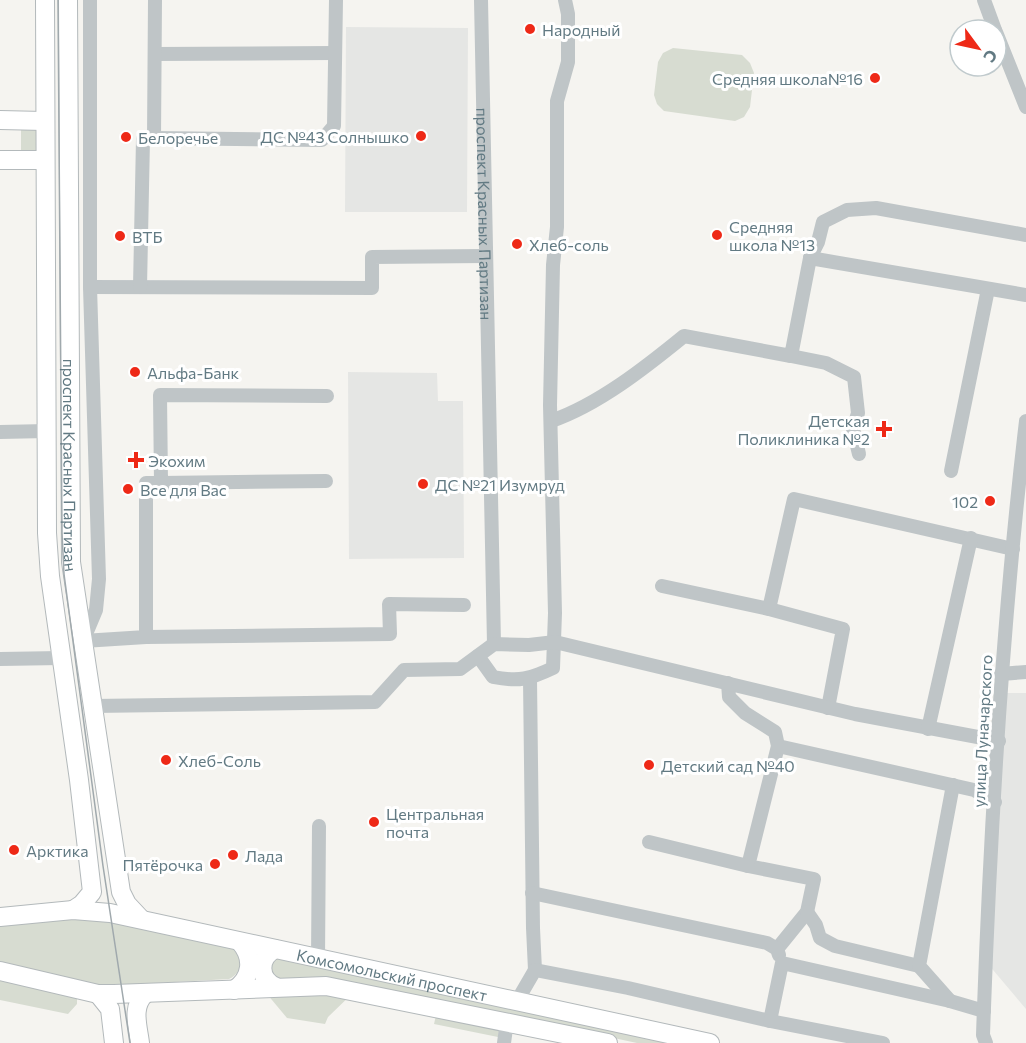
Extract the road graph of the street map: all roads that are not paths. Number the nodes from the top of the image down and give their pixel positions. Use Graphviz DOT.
graph roads {
  1 [pos="45,0"];
  2 [pos="68,0"];
  3 [pos="90,0"];
  4 [pos="155,0"];
  5 [pos="336,0"];
  6 [pos="481,0"];
  7 [pos="565,0"];
  8 [pos="984,0"];
  9 [pos="991,18"];
  10 [pos="334,53"];
  11 [pos="155,54"];
  12 [pos="1008,61"];
  13 [pos="1026,107"];
  14 [pos="0,120"];
  15 [pos="68,120"];
  16 [pos="44,121"];
  17 [pos="154,138"];
  18 [pos="0,160"];
  19 [pos="45,160"];
  20 [pos="69,160"];
  21 [pos="1026,235"];
  22 [pos="485,256"];
  23 [pos="810,258"];
  24 [pos="90,287"];
  25 [pos="140,287"];
  26 [pos="988,289"];
  27 [pos="1026,295"];
  28 [pos="791,356"];
  29 [pos="327,396"];
  30 [pos="552,421"];
  31 [pos="1026,421"];
  32 [pos="47,431"];
  33 [pos="0,432"];
  34 [pos="859,454"];
  35 [pos="951,471"];
  36 [pos="326,481"];
  37 [pos="161,483"];
  38 [pos="971,538"];
  39 [pos="1013,549"];
  40 [pos="662,586"];
  41 [pos="464,605"];
  42 [pos="769,609"];
  43 [pos="146,638"];
  44 [pos="83,641"];
  45 [pos="555,642"];
  46 [pos="494,644"];
  47 [pos="478,656"];
  48 [pos="61,658"];
  49 [pos="0,659"];
  50 [pos="1026,672"];
  51 [pos="1001,674"];
  52 [pos="530,679"];
  53 [pos="728,683"];
  54 [pos="93,706"];
  55 [pos="828,708"];
  56 [pos="928,729"];
  57 [pos="999,741"];
  58 [pos="778,746"];
  59 [pos="953,785"];
  60 [pos="994,802"];
  61 [pos="319,826"];
  62 [pos="649,842"];
  63 [pos="748,866"];
  64 [pos="532,892"];
  65 [pos="74,910"];
  66 [pos="807,912"];
  67 [pos="0,916"];
  68 [pos="141,919"];
  69 [pos="240,942"];
  70 [pos="275,949"];
  71 [pos="777,949"];
  72 [pos="318,959"];
  73 [pos="782,963"];
  74 [pos="920,966"];
  75 [pos="535,969"];
  76 [pos="0,972"];
  77 [pos="276,987"];
  78 [pos="234,990"];
  79 [pos="98,994"];
  80 [pos="145,994"];
  81 [pos="517,1001"];
  82 [pos="950,1001"];
  83 [pos="984,1011"];
  84 [pos="507,1021"];
  85 [pos="770,1022"];
  86 [pos="983,1040"];
  87 [pos="114,1043"];
  88 [pos="140,1043"];
  89 [pos="504,1043"];
  90 [pos="608,1043"];
  91 [pos="710,1043"];
  92 [pos="883,1043"];
  1 -- 16 [label="main road, проспект Красных Партизан"];
  2 -- 15 [label="main road, проспект Красных Партизан"];
  3 -- 24 [label="street"];
  4 -- 11 [label="street"];
  5 -- 10 [label="street"];
  6 -- 22 [label="street, проспект Красных Партизан"];
  7 -- 30 [label="street"];
  8 -- 9 [label="street"];
  10 -- 11 [label="street"];
  10 -- 17 [label="street"];
  11 -- 17 [label="street"];
  12 -- 13 [label="street"];
  14 -- 16 [label="main road"];
  15 -- 16 [label="street"];
  15 -- 20 [label="main road, проспект Красных Партизан"];
  16 -- 19 [label="main road, проспект Красных Партизан"];
  17 -- 25 [label="street"];
  18 -- 19 [label="main road"];
  19 -- 20 [label="street"];
  19 -- 32 [label="main road, проспект Красных Партизан"];
  20 -- 44 [label="main road, проспект Красных Партизан"];
  21 -- 23 [label="street"];
  22 -- 25 [label="street"];
  22 -- 46 [label="street, проспект Красных Партизан"];
  23 -- 26 [label="street"];
  23 -- 28 [label="street"];
  24 -- 25 [label="street"];
  24 -- 44 [label="street"];
  26 -- 27 [label="street"];
  26 -- 35 [label="street"];
  28 -- 30 [label="street"];
  28 -- 34 [label="street"];
  29 -- 37 [label="street"];
  30 -- 45 [label="street"];
  31 -- 39 [label="street, улица Луначарского"];
  32 -- 33 [label="street"];
  32 -- 48 [label="main road, проспект Красных Партизан"];
  36 -- 37 [label="street"];
  37 -- 43 [label="street"];
  38 -- 39 [label="street"];
  38 -- 42 [label="street"];
  38 -- 56 [label="street"];
  39 -- 51 [label="street, улица Луначарского"];
  40 -- 42 [label="street"];
  41 -- 43 [label="street"];
  42 -- 55 [label="street"];
  43 -- 44 [label="street"];
  44 -- 54 [label="main road, проспект Красных Партизан"];
  45 -- 46 [label="street"];
  45 -- 52 [label="street"];
  45 -- 53 [label="street"];
  46 -- 47 [label="street"];
  47 -- 52 [label="street"];
  47 -- 54 [label="street"];
  48 -- 49 [label="street"];
  48 -- 65 [label="main road, проспект Красных Партизан"];
  50 -- 51 [label="street"];
  51 -- 57 [label="street, улица Луначарского"];
  52 -- 64 [label="street"];
  53 -- 55 [label="street"];
  53 -- 58 [label="street"];
  54 -- 68 [label="main road, проспект Красных Партизан"];
  55 -- 56 [label="street"];
  56 -- 57 [label="street"];
  57 -- 60 [label="street, улица Луначарского"];
  58 -- 59 [label="street"];
  58 -- 63 [label="street"];
  59 -- 60 [label="street"];
  59 -- 74 [label="street"];
  60 -- 83 [label="street, улица Луначарского"];
  61 -- 72 [label="street"];
  62 -- 63 [label="street"];
  63 -- 66 [label="street"];
  64 -- 71 [label="street"];
  64 -- 75 [label="street"];
  65 -- 67 [label="main road, Комсомольский проспект"];
  65 -- 68 [label="main road, Комсомольский проспект"];
  66 -- 71 [label="street"];
  66 -- 74 [label="street"];
  68 -- 69 [label="main road, Комсомольский проспект"];
  69 -- 70 [label="main road, Комсомольский проспект"];
  69 -- 78 [label="main road"];
  70 -- 72 [label="main road, Комсомольский проспект"];
  70 -- 77 [label="main road"];
  71 -- 73 [label="street"];
  72 -- 81 [label="main road, Комсомольский проспект"];
  73 -- 82 [label="street"];
  73 -- 85 [label="street"];
  74 -- 82 [label="street"];
  75 -- 81 [label="street"];
  75 -- 85 [label="street"];
  76 -- 79 [label="main road, Комсомольский проспект"];
  77 -- 78 [label="main road, Комсомольский проспект"];
  77 -- 84 [label="main road, Комсомольский проспект"];
  78 -- 80 [label="main road, Комсомольский проспект"];
  79 -- 80 [label="main road, Комсомольский проспект"];
  79 -- 87 [label="main road"];
  80 -- 88 [label="main road"];
  81 -- 91 [label="main road, Комсомольский проспект"];
  82 -- 83 [label="street"];
  83 -- 86 [label="street, улица Луначарского"];
  84 -- 89 [label="street"];
  84 -- 90 [label="main road, Комсомольский проспект"];
  85 -- 92 [label="street"];
}
